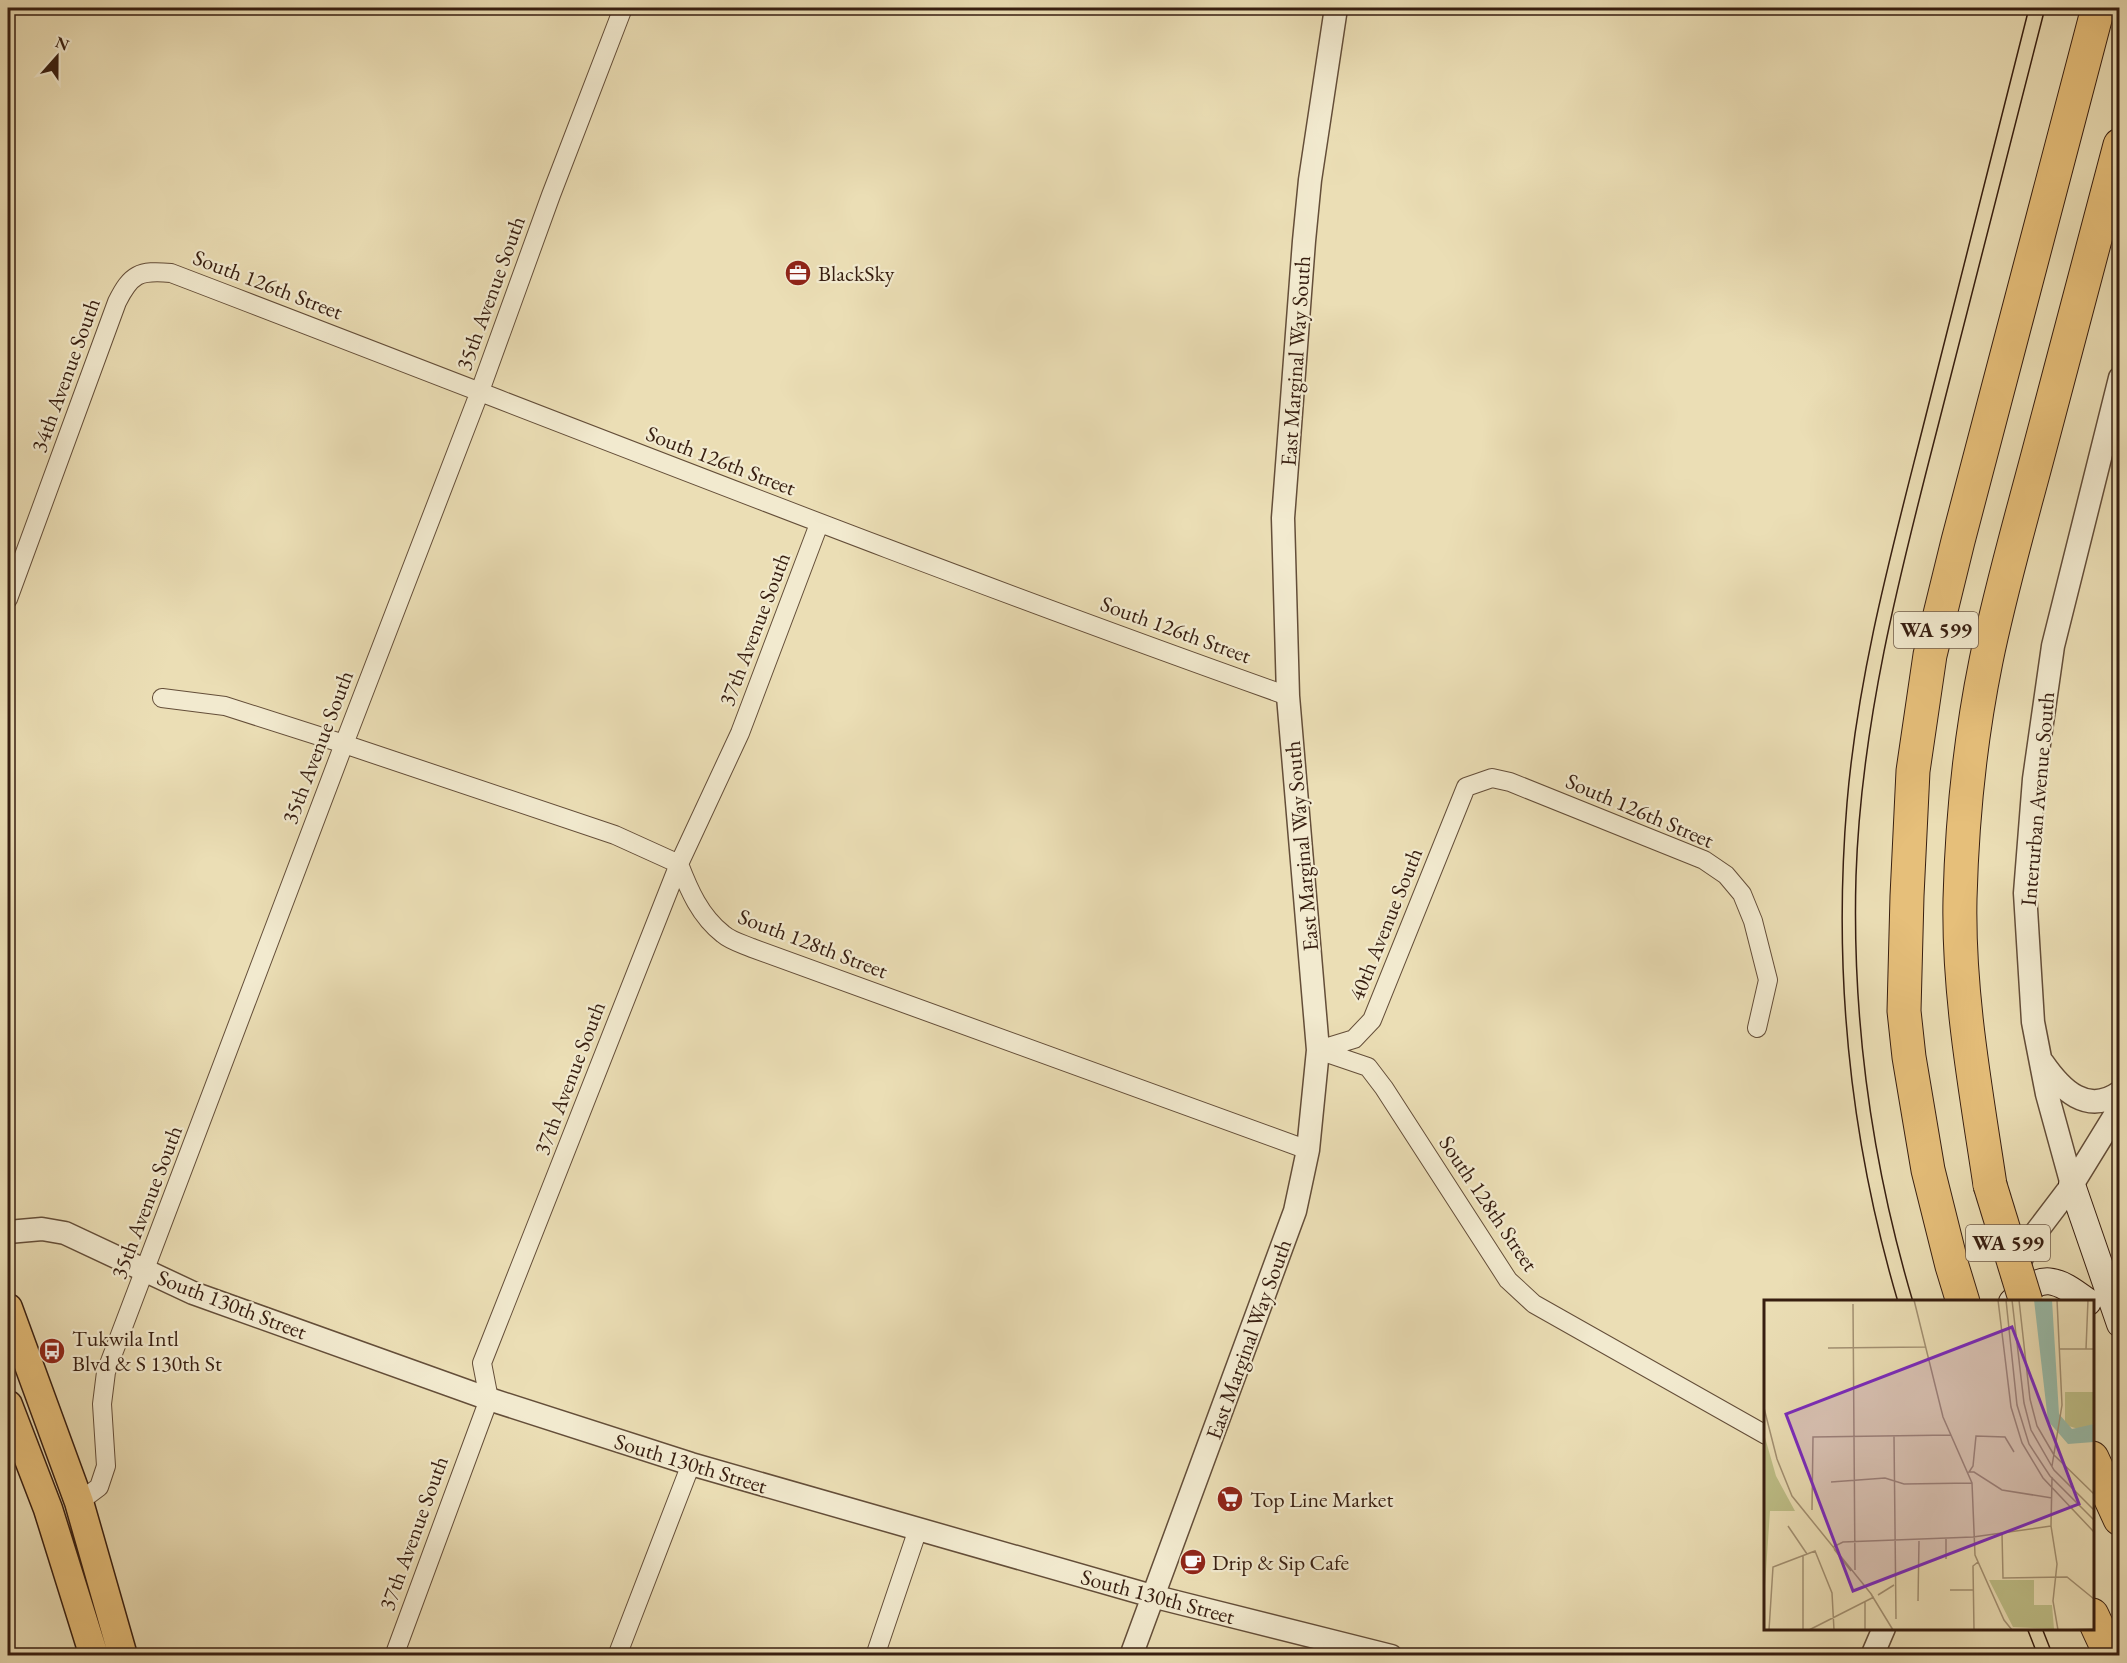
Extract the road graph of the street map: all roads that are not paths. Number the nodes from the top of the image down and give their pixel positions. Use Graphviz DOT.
graph roads {
  1 [pos="623,8"];
  2 [pos="1336,8"];
  3 [pos="2098,8"];
  4 [pos="2120,146"];
  5 [pos="138,276"];
  6 [pos="2120,378"];
  7 [pos="480,391"];
  8 [pos="819,524"];
  9 [pos="8,599"];
  10 [pos="1288,696"];
  11 [pos="162,698"];
  12 [pos="344,744"];
  13 [pos="1466,787"];
  14 [pos="679,864"];
  15 [pos="1757,1028"];
  16 [pos="1318,1050"];
  17 [pos="2039,1056"];
  18 [pos="2120,1092"];
  19 [pos="2120,1107"];
  20 [pos="1308,1150"];
  21 [pos="2072,1185"];
  22 [pos="8,1232"];
  23 [pos="146,1270"];
  24 [pos="1962,1300"];
  25 [pos="2002,1300"];
  26 [pos="2014,1300"];
  27 [pos="2025,1300"];
  28 [pos="2085,1300"];
  29 [pos="2094,1307"];
  30 [pos="8,1308"];
  31 [pos="2120,1324"];
  32 [pos="2120,1338"];
  33 [pos="489,1399"];
  34 [pos="8,1405"];
  35 [pos="1764,1434"];
  36 [pos="2094,1462"];
  37 [pos="691,1464"];
  38 [pos="79,1502"];
  39 [pos="2120,1519"];
  40 [pos="918,1529"];
  41 [pos="1152,1596"];
  42 [pos="2094,1619"];
  43 [pos="1884,1630"];
  44 [pos="94,1656"];
  45 [pos="123,1656"];
  46 [pos="394,1656"];
  47 [pos="617,1656"];
  48 [pos="875,1656"];
  49 [pos="1131,1656"];
  50 [pos="1391,1656"];
  51 [pos="1872,1656"];
  52 [pos="2111,1656"];
  1 -- 7 [label="street, 35th Avenue South"];
  2 -- 10 [label="street, East Marginal Way South"];
  3 -- 24 [label="highway, WA 599"];
  4 -- 27 [label="highway, WA 599, bridge"];
  5 -- 7 [label="street, South 126th Street"];
  5 -- 9 [label="street, 34th Avenue South"];
  6 -- 17 [label="street, Interurban Avenue South"];
  7 -- 8 [label="street, South 126th Street"];
  7 -- 12 [label="street, 35th Avenue South"];
  8 -- 10 [label="street, South 126th Street"];
  8 -- 14 [label="street, 37th Avenue South"];
  10 -- 16 [label="street, East Marginal Way South"];
  11 -- 12 [label="street"];
  12 -- 14 [label="street"];
  12 -- 23 [label="street, 35th Avenue South"];
  13 -- 15 [label="street, South 126th Street"];
  13 -- 16 [label="street, 40th Avenue South"];
  14 -- 20 [label="street, South 128th Street"];
  14 -- 33 [label="street, 37th Avenue South"];
  16 -- 20 [label="street, East Marginal Way South"];
  16 -- 35 [label="street, South 128th Street"];
  17 -- 18 [label="street"];
  17 -- 21 [label="street, Interurban Avenue South"];
  19 -- 21 [label="street"];
  20 -- 41 [label="street, East Marginal Way South"];
  21 -- 25 [label="street"];
  21 -- 31 [label="main road, Interurban Avenue South"];
  22 -- 23 [label="street, South 130th Street"];
  23 -- 33 [label="street, South 130th Street"];
  23 -- 38 [label="street, 35th Avenue South"];
  26 -- 28 [label="main road"];
  29 -- 32 [label="main road"];
  30 -- 38 [label="main road"];
  33 -- 37 [label="street, South 130th Street"];
  33 -- 46 [label="street, 37th Avenue South"];
  34 -- 44 [label="main road"];
  36 -- 39 [label="highway"];
  37 -- 40 [label="street, South 130th Street"];
  37 -- 47 [label="street"];
  38 -- 45 [label="main road"];
  40 -- 41 [label="street, South 130th Street"];
  40 -- 48 [label="street"];
  41 -- 49 [label="street, East Marginal Way South"];
  41 -- 50 [label="street, South 130th Street"];
  42 -- 52 [label="highway"];
  43 -- 51 [label="street"];
}
